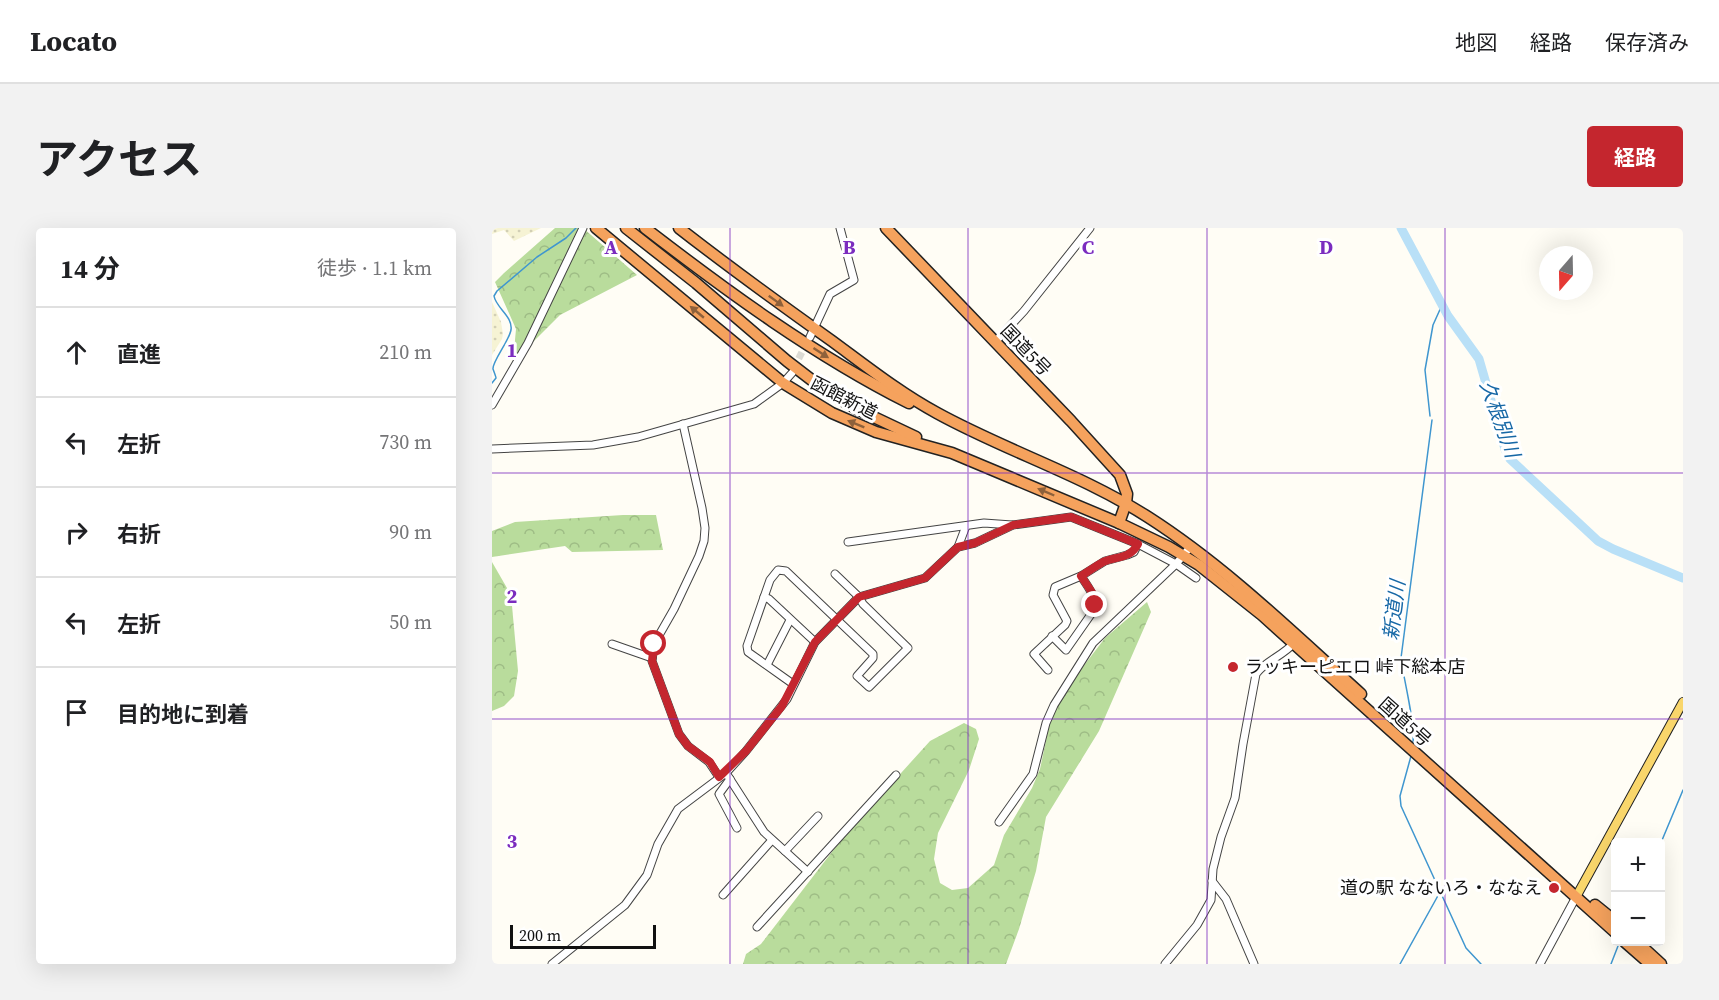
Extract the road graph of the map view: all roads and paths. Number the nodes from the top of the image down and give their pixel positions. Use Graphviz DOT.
graph roads {
  1 [pos="583,228"];
  2 [pos="596,228"];
  3 [pos="626,228"];
  4 [pos="645,228"];
  5 [pos="679,228"];
  6 [pos="840,228"];
  7 [pos="886,228"];
  8 [pos="1090,228"];
  9 [pos="812,333"];
  10 [pos="995,342"];
  11 [pos="792,373"];
  12 [pos="783,383"];
  13 [pos="492,405"];
  14 [pos="683,424"];
  15 [pos="977,434"];
  16 [pos="492,449"];
  17 [pos="952,453"];
  18 [pos="1126,503"];
  19 [pos="1075,504"];
  20 [pos="1071,517"];
  21 [pos="1119,523"];
  22 [pos="1013,525"];
  23 [pos="966,526"];
  24 [pos="848,542"];
  25 [pos="1138,544"];
  26 [pos="1191,546"];
  27 [pos="958,547"];
  28 [pos="1179,560"];
  29 [pos="835,574"];
  30 [pos="1081,576"];
  31 [pos="1196,578"];
  32 [pos="764,597"];
  33 [pos="859,597"];
  34 [pos="836,618"];
  35 [pos="790,620"];
  36 [pos="1052,636"];
  37 [pos="1296,641"];
  38 [pos="815,642"];
  39 [pos="612,644"];
  40 [pos="652,658"];
  41 [pos="767,665"];
  42 [pos="1048,669"];
  43 [pos="793,684"];
  44 [pos="1683,702"];
  45 [pos="725,776"];
  46 [pos="896,776"];
  47 [pos="818,816"];
  48 [pos="999,822"];
  49 [pos="737,828"];
  50 [pos="772,840"];
  51 [pos="785,851"];
  52 [pos="808,872"];
  53 [pos="1212,881"];
  54 [pos="1578,893"];
  55 [pos="723,895"];
  56 [pos="1611,918"];
  57 [pos="758,927"];
  58 [pos="1611,928"];
  59 [pos="1630,946"];
  60 [pos="1641,946"];
  61 [pos="552,964"];
  62 [pos="1166,964"];
  63 [pos="1254,964"];
  64 [pos="1540,964"];
  65 [pos="1650,964"];
  66 [pos="1661,964"];
  1 -- 13 [label="street"];
  12 -- 2 [label="highway, 函館新道, one-way"];
  3 -- 17 [label="highway"];
  4 -- 15 [label="highway, one-way"];
  5 -- 9 [label="highway, 函館新道, one-way"];
  6 -- 9 [label="street"];
  7 -- 10 [label="highway, 国道5号"];
  8 -- 10 [label="street"];
  9 -- 15 [label="highway, 函館新道"];
  10 -- 18 [label="highway, 国道5号"];
  11 -- 12 [label="street"];
  12 -- 14 [label="street"];
  17 -- 12 [label="highway, 函館新道, one-way"];
  14 -- 16 [label="street"];
  14 -- 40 [label="street"];
  15 -- 18 [label="highway, 函館新道"];
  19 -- 17 [label="highway, 函館新道, one-way"];
  18 -- 21 [label="highway"];
  18 -- 26 [label="highway, 国道5号"];
  19 -- 20 [label="street"];
  19 -- 21 [label="highway, 函館新道"];
  20 -- 22 [label="street"];
  20 -- 25 [label="street"];
  21 -- 28 [label="highway, 国道5号"];
  22 -- 23 [label="street"];
  22 -- 27 [label="street"];
  23 -- 24 [label="street"];
  23 -- 27 [label="street"];
  25 -- 28 [label="street"];
  25 -- 30 [label="street"];
  26 -- 28 [label="street"];
  26 -- 37 [label="highway, 国道5号"];
  27 -- 33 [label="street"];
  28 -- 31 [label="street"];
  28 -- 37 [label="highway, 国道5号"];
  28 -- 48 [label="street"];
  29 -- 33 [label="street"];
  30 -- 36 [label="street"];
  30 -- 36 [label="street"];
  32 -- 34 [label="street"];
  32 -- 35 [label="street"];
  32 -- 41 [label="street"];
  33 -- 34 [label="street"];
  33 -- 34 [label="street"];
  34 -- 38 [label="street"];
  35 -- 38 [label="street"];
  35 -- 41 [label="street"];
  36 -- 42 [label="street"];
  37 -- 53 [label="street"];
  37 -- 54 [label="highway, 国道5号"];
  38 -- 43 [label="street"];
  39 -- 40 [label="street"];
  40 -- 45 [label="street"];
  41 -- 43 [label="street"];
  43 -- 45 [label="street"];
  44 -- 54 [label="main road"];
  45 -- 49 [label="street"];
  45 -- 50 [label="street"];
  45 -- 61 [label="street"];
  46 -- 52 [label="street"];
  47 -- 51 [label="street"];
  50 -- 51 [label="street"];
  50 -- 55 [label="street"];
  51 -- 52 [label="street"];
  52 -- 57 [label="street"];
  53 -- 62 [label="street"];
  53 -- 63 [label="street"];
  54 -- 56 [label="highway, 国道5号"];
  54 -- 58 [label="highway, 国道5号"];
  54 -- 64 [label="street"];
  59 -- 65 [label="highway"];
  60 -- 66 [label="highway"];
}
